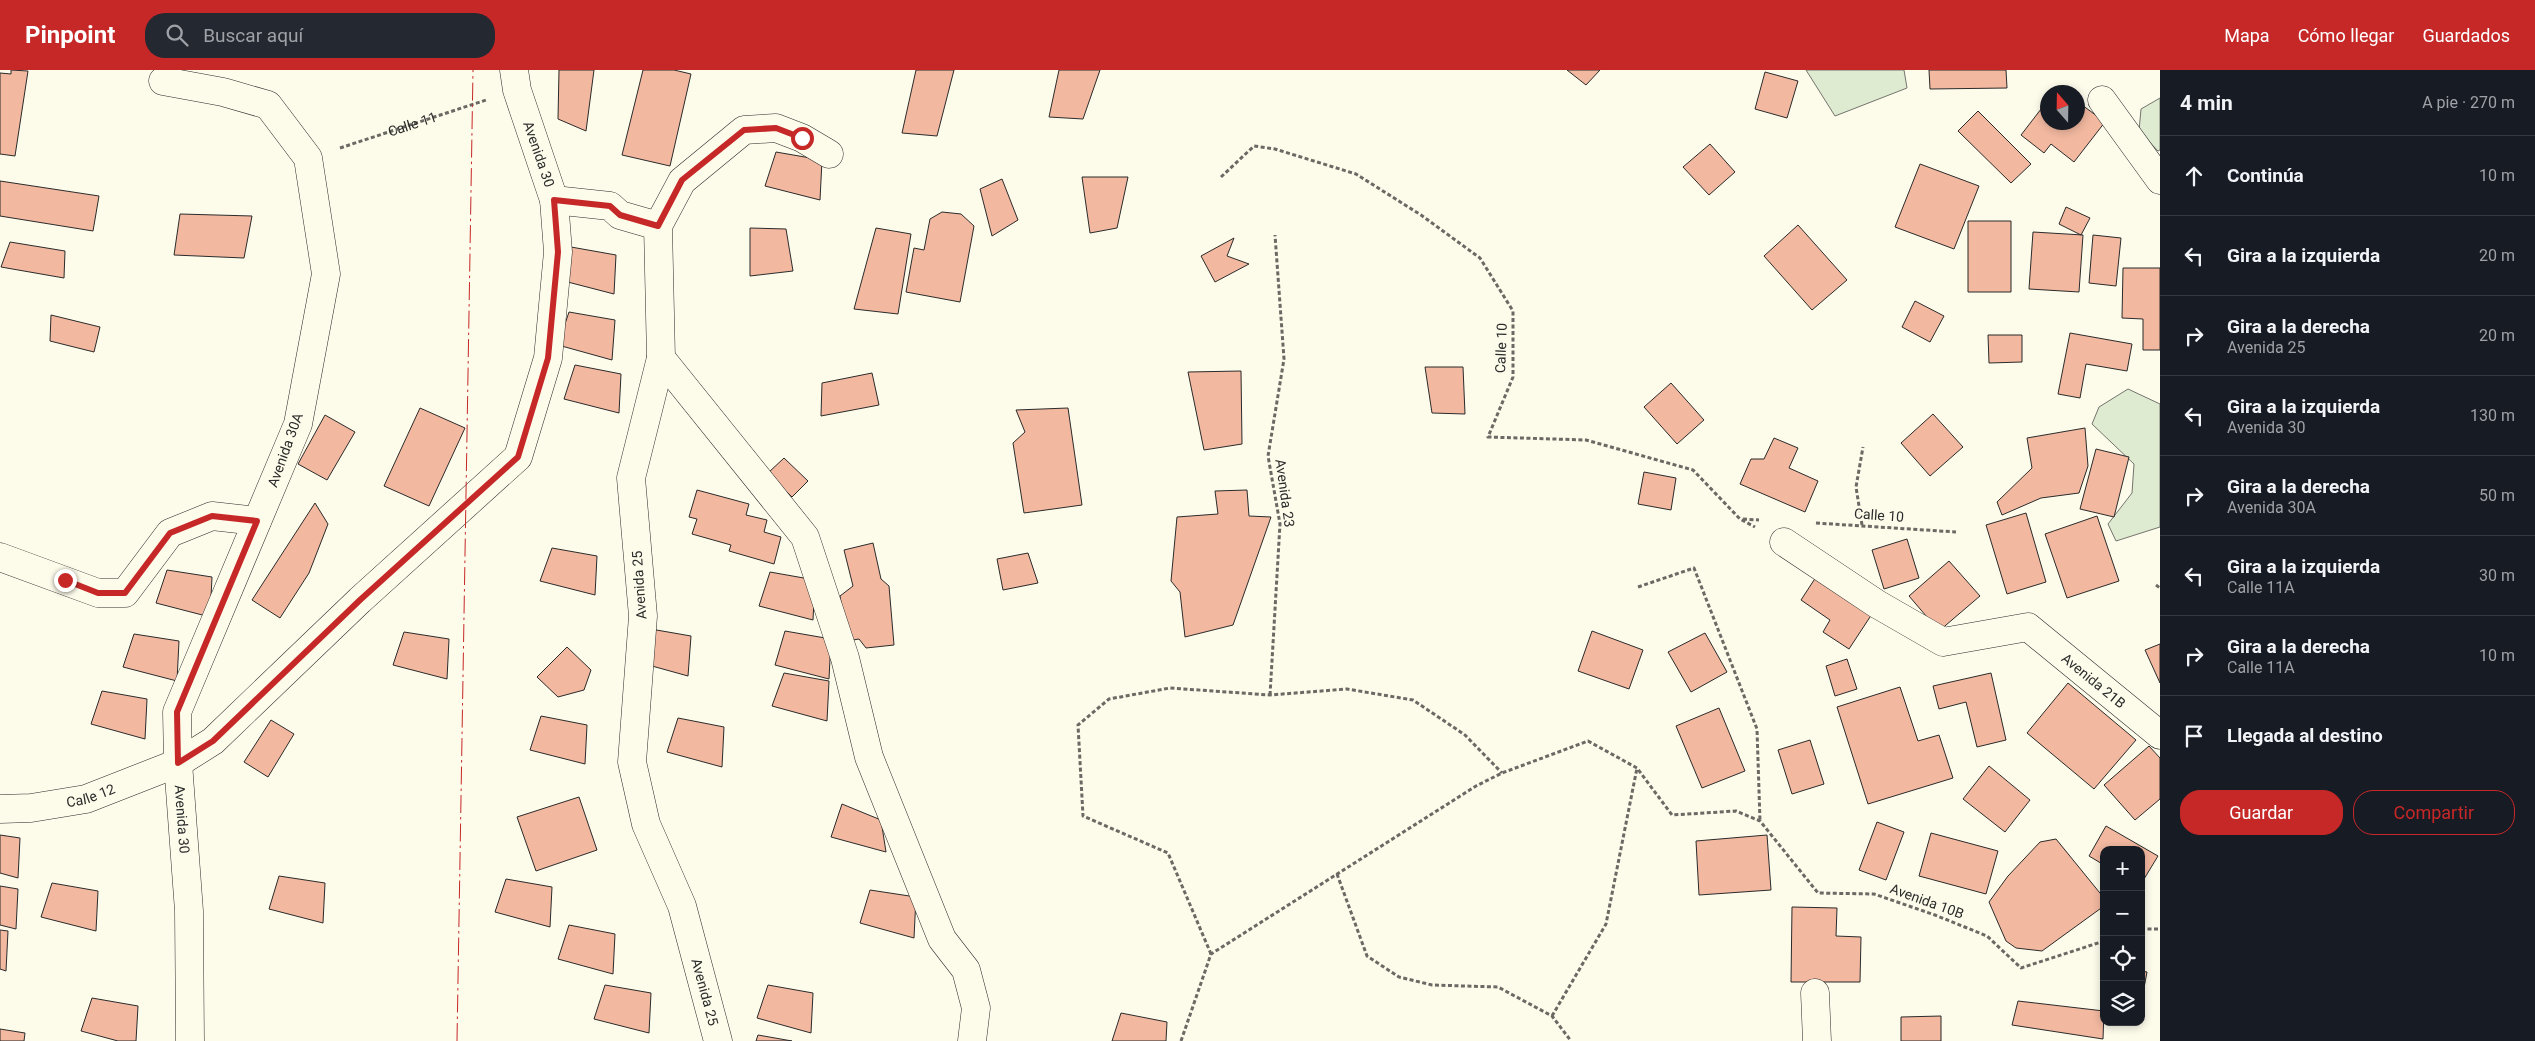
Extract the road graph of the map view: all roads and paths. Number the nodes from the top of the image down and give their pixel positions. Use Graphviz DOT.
graph roads {
  1 [pos="516,80"];
  2 [pos="163,81"];
  3 [pos="2102,100"];
  4 [pos="829,154"];
  5 [pos="308,158"];
  6 [pos="1221,177"];
  7 [pos="2160,180"];
  8 [pos="554,200"];
  9 [pos="658,226"];
  10 [pos="1274,235"];
  11 [pos="661,358"];
  12 [pos="1863,447"];
  13 [pos="1740,519"];
  14 [pos="1768,520"];
  15 [pos="257,521"];
  16 [pos="1806,522"];
  17 [pos="1862,525"];
  18 [pos="1956,532"];
  19 [pos="1784,542"];
  20 [pos="0,557"];
  21 [pos="2156,585"];
  22 [pos="1638,587"];
  23 [pos="2160,588"];
  24 [pos="1270,695"];
  25 [pos="2160,735"];
  26 [pos="178,763"];
  27 [pos="1637,768"];
  28 [pos="1502,773"];
  29 [pos="0,809"];
  30 [pos="1760,821"];
  31 [pos="1337,874"];
  32 [pos="2145,929"];
  33 [pos="2160,929"];
  34 [pos="2100,942"];
  35 [pos="1210,954"];
  36 [pos="1815,994"];
  37 [pos="1552,1016"];
  38 [pos="190,1041"];
  39 [pos="718,1041"];
  40 [pos="972,1041"];
  41 [pos="1181,1041"];
  42 [pos="1571,1041"];
  43 [pos="1817,1041"];
  1 -- 5 [label="path, Calle 11"];
  1 -- 8 [label="street, Avenida 30"];
  2 -- 5 [label="street, Avenida 30A"];
  3 -- 7 [label="street"];
  4 -- 9 [label="street"];
  5 -- 15 [label="street, Avenida 30A"];
  6 -- 13 [label="path, Calle 10"];
  8 -- 9 [label="street"];
  8 -- 26 [label="street, Avenida 30"];
  9 -- 11 [label="street, Avenida 25"];
  10 -- 24 [label="path, Avenida 23"];
  11 -- 39 [label="street, Avenida 25"];
  11 -- 40 [label="street"];
  12 -- 17 [label="path"];
  13 -- 14 [label="path"];
  13 -- 19 [label="path, Calle 10"];
  15 -- 20 [label="street"];
  15 -- 26 [label="street, Avenida 30A"];
  16 -- 17 [label="path, Calle 10"];
  17 -- 18 [label="path, Calle 10"];
  19 -- 25 [label="street, Avenida 21B"];
  21 -- 23 [label="path"];
  22 -- 30 [label="path"];
  24 -- 28 [label="path"];
  24 -- 35 [label="path"];
  26 -- 29 [label="street, Calle 12"];
  26 -- 38 [label="street, Avenida 30"];
  27 -- 28 [label="path"];
  27 -- 30 [label="path"];
  27 -- 37 [label="path"];
  28 -- 31 [label="path"];
  30 -- 34 [label="path, Avenida 10B"];
  31 -- 35 [label="path"];
  31 -- 37 [label="path"];
  32 -- 33 [label="path"];
  35 -- 41 [label="path"];
  36 -- 43 [label="street"];
  37 -- 42 [label="path"];
}
